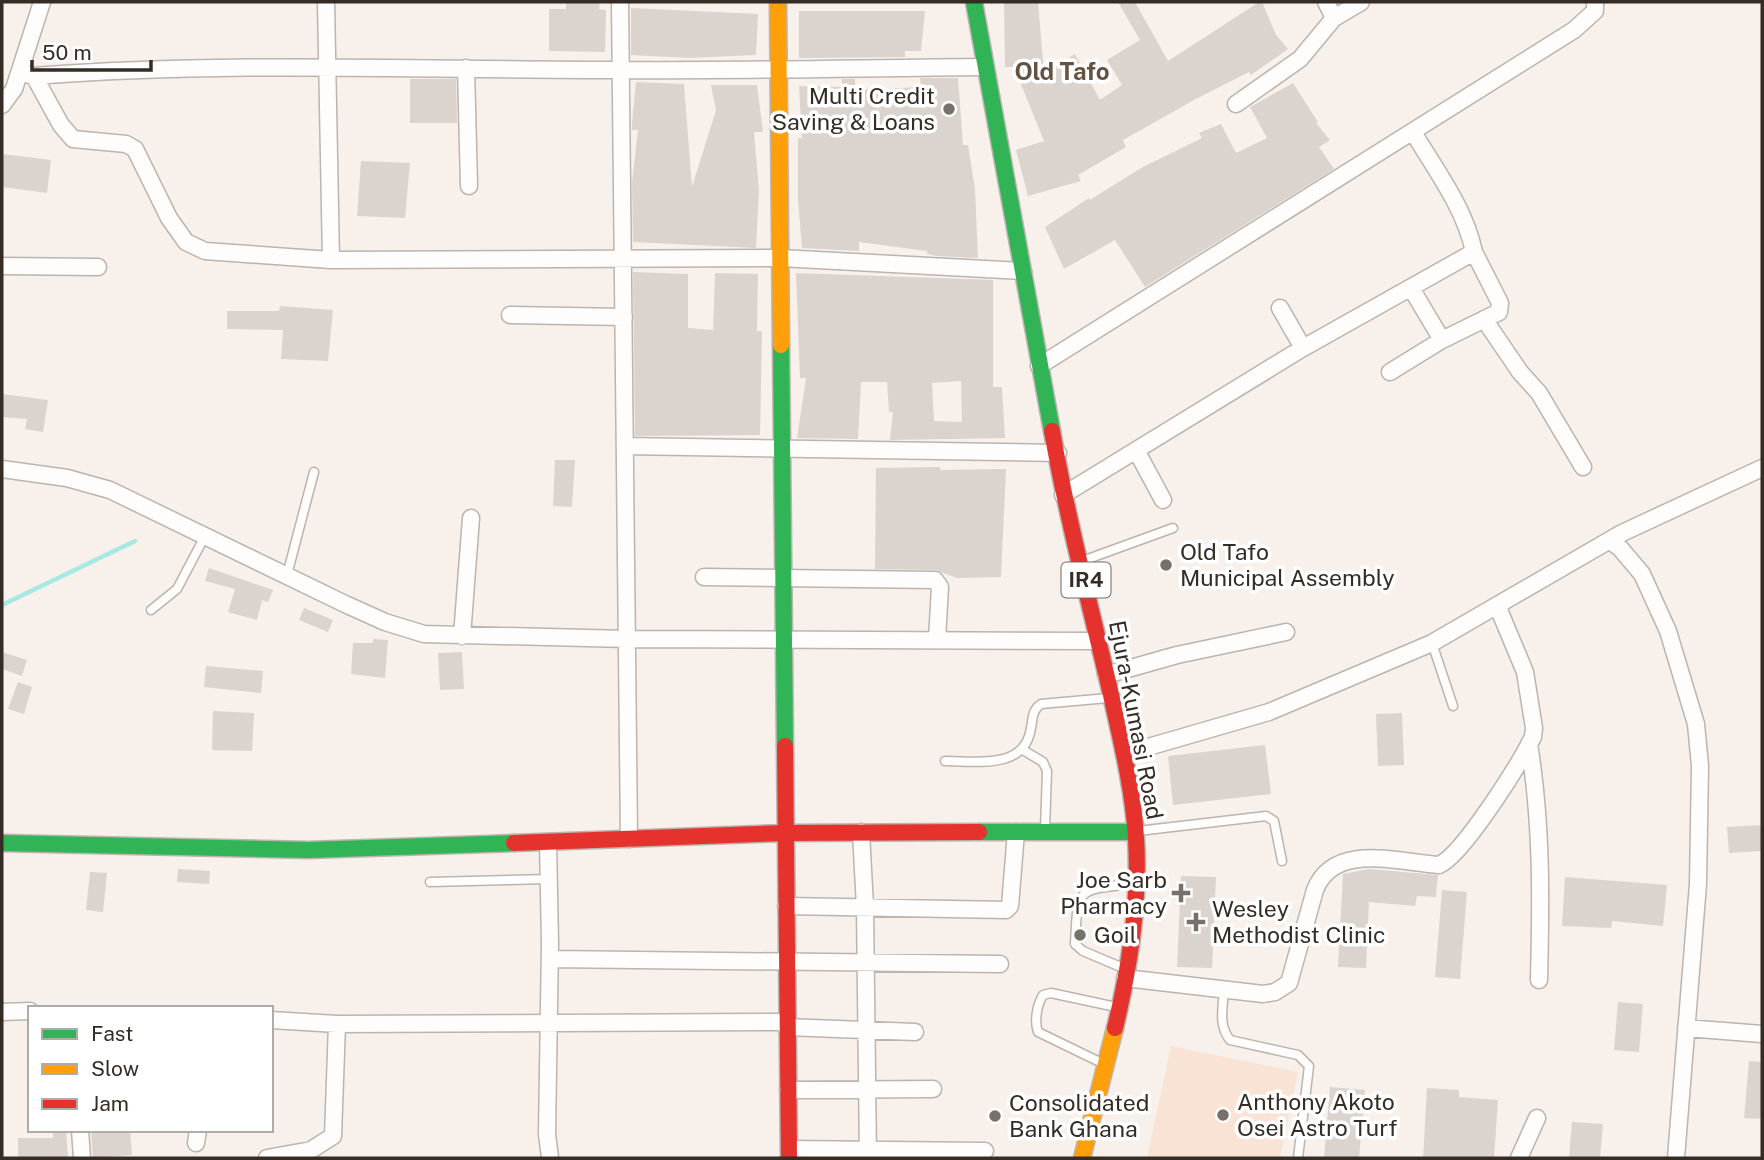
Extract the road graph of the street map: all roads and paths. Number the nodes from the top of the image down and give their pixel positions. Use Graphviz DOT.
graph roads {
  1 [pos="42,2"];
  2 [pos="326,2"];
  3 [pos="620,2"];
  4 [pos="778,2"];
  5 [pos="974,2"];
  6 [pos="1326,2"];
  7 [pos="1361,2"];
  8 [pos="1595,2"];
  9 [pos="1334,18"];
  10 [pos="328,66"];
  11 [pos="985,66"];
  12 [pos="466,68"];
  13 [pos="779,69"];
  14 [pos="621,70"];
  15 [pos="27,75"];
  16 [pos="2,104"];
  17 [pos="1237,104"];
  18 [pos="1413,132"];
  19 [pos="469,187"];
  20 [pos="1474,252"];
  21 [pos="623,257"];
  22 [pos="780,258"];
  23 [pos="331,260"];
  24 [pos="2,266"];
  25 [pos="99,267"];
  26 [pos="1023,271"];
  27 [pos="1411,288"];
  28 [pos="1280,307"];
  29 [pos="510,315"];
  30 [pos="624,317"];
  31 [pos="1483,319"];
  32 [pos="1442,340"];
  33 [pos="1303,348"];
  34 [pos="1039,366"];
  35 [pos="1390,372"];
  36 [pos="625,446"];
  37 [pos="781,450"];
  38 [pos="1136,450"];
  39 [pos="1058,453"];
  40 [pos="1583,467"];
  41 [pos="1762,468"];
  42 [pos="2,469"];
  43 [pos="314,472"];
  44 [pos="1063,495"];
  45 [pos="1163,500"];
  46 [pos="471,518"];
  47 [pos="1173,528"];
  48 [pos="205,536"];
  49 [pos="1610,541"];
  50 [pos="1082,561"];
  51 [pos="287,575"];
  52 [pos="704,577"];
  53 [pos="783,577"];
  54 [pos="1497,605"];
  55 [pos="151,610"];
  56 [pos="1286,632"];
  57 [pos="462,636"];
  58 [pos="626,639"];
  59 [pos="783,639"];
  60 [pos="937,640"];
  61 [pos="1098,641"];
  62 [pos="1432,643"];
  63 [pos="1106,675"];
  64 [pos="1111,697"];
  65 [pos="1453,706"];
  66 [pos="1529,744"];
  67 [pos="1023,750"];
  68 [pos="1124,754"];
  69 [pos="945,761"];
  70 [pos="785,832"];
  71 [pos="861,832"];
  72 [pos="1016,832"];
  73 [pos="1045,832"];
  74 [pos="1135,832"];
  75 [pos="629,839"];
  76 [pos="548,842"];
  77 [pos="2,843"];
  78 [pos="1282,861"];
  79 [pos="549,879"];
  80 [pos="430,882"];
  81 [pos="1136,884"];
  82 [pos="786,906"];
  83 [pos="865,907"];
  84 [pos="550,959"];
  85 [pos="786,962"];
  86 [pos="866,963"];
  87 [pos="1000,964"];
  88 [pos="1126,974"];
  89 [pos="1539,980"];
  90 [pos="1224,990"];
  91 [pos="1120,1008"];
  92 [pos="28,1011"];
  93 [pos="2,1012"];
  94 [pos="273,1020"];
  95 [pos="337,1024"];
  96 [pos="549,1024"];
  97 [pos="786,1025"];
  98 [pos="1686,1028"];
  99 [pos="867,1029"];
  100 [pos="915,1032"];
  101 [pos="1762,1034"];
  102 [pos="1107,1065"];
  103 [pos="933,1089"];
  104 [pos="788,1090"];
  105 [pos="867,1092"];
  106 [pos="1537,1118"];
  107 [pos="79,1132"];
  108 [pos="985,1151"];
  109 [pos="789,1154"];
  110 [pos="868,1155"];
  111 [pos="82,1158"];
  112 [pos="267,1158"];
  113 [pos="550,1158"];
  114 [pos="1082,1158"];
  115 [pos="1298,1158"];
  116 [pos="1519,1158"];
  117 [pos="1676,1158"];
  1 -- 15 [label="street"];
  2 -- 10 [label="street"];
  3 -- 14 [label="street"];
  4 -- 13 [label="street"];
  5 -- 11 [label="street, Ejura-Kumasi Road / IR4"];
  6 -- 9 [label="street"];
  7 -- 9 [label="street"];
  8 -- 18 [label="street"];
  9 -- 17 [label="street"];
  10 -- 12 [label="street"];
  10 -- 15 [label="street"];
  10 -- 23 [label="street"];
  11 -- 13 [label="street"];
  11 -- 26 [label="street, Ejura-Kumasi Road / IR4"];
  12 -- 14 [label="street"];
  12 -- 19 [label="street"];
  13 -- 14 [label="street"];
  13 -- 22 [label="street"];
  14 -- 21 [label="street"];
  15 -- 16 [label="street"];
  15 -- 23 [label="street"];
  18 -- 20 [label="street"];
  18 -- 34 [label="street"];
  20 -- 27 [label="street"];
  20 -- 31 [label="street"];
  21 -- 22 [label="street"];
  21 -- 23 [label="street"];
  21 -- 30 [label="street"];
  22 -- 26 [label="street"];
  22 -- 37 [label="street"];
  24 -- 25 [label="street"];
  26 -- 34 [label="street, Ejura-Kumasi Road / IR4"];
  27 -- 32 [label="street"];
  27 -- 33 [label="street"];
  28 -- 33 [label="street"];
  29 -- 30 [label="street"];
  30 -- 36 [label="street"];
  31 -- 32 [label="street"];
  31 -- 40 [label="street"];
  32 -- 35 [label="street"];
  33 -- 38 [label="street"];
  34 -- 39 [label="street, Ejura-Kumasi Road / IR4"];
  36 -- 37 [label="street"];
  36 -- 58 [label="street"];
  37 -- 39 [label="street"];
  37 -- 53 [label="street"];
  38 -- 44 [label="street"];
  38 -- 45 [label="street"];
  39 -- 44 [label="street, Ejura-Kumasi Road / IR4"];
  41 -- 49 [label="street"];
  42 -- 48 [label="street"];
  43 -- 51 [label="lane"];
  44 -- 50 [label="street, Ejura-Kumasi Road / IR4"];
  46 -- 57 [label="street"];
  47 -- 50 [label="lane"];
  48 -- 51 [label="street"];
  48 -- 55 [label="lane"];
  49 -- 54 [label="street"];
  49 -- 98 [label="street"];
  50 -- 61 [label="street, Ejura-Kumasi Road / IR4"];
  51 -- 57 [label="street"];
  52 -- 53 [label="street"];
  53 -- 59 [label="street"];
  53 -- 60 [label="street"];
  54 -- 62 [label="street"];
  54 -- 66 [label="street"];
  56 -- 63 [label="street"];
  57 -- 58 [label="street"];
  58 -- 59 [label="street"];
  58 -- 75 [label="street"];
  59 -- 60 [label="street"];
  59 -- 70 [label="street"];
  60 -- 61 [label="street"];
  61 -- 63 [label="street, Ejura-Kumasi Road / IR4"];
  62 -- 65 [label="lane"];
  62 -- 68 [label="street"];
  63 -- 64 [label="street, Ejura-Kumasi Road / IR4"];
  64 -- 67 [label="lane"];
  64 -- 68 [label="street, Ejura-Kumasi Road / IR4"];
  66 -- 89 [label="street"];
  66 -- 90 [label="street"];
  67 -- 69 [label="lane"];
  67 -- 73 [label="lane"];
  68 -- 74 [label="street, Ejura-Kumasi Road / IR4"];
  70 -- 71 [label="street"];
  70 -- 75 [label="street"];
  70 -- 82 [label="street"];
  71 -- 72 [label="street"];
  71 -- 83 [label="street"];
  72 -- 73 [label="street"];
  72 -- 83 [label="street"];
  73 -- 74 [label="street"];
  74 -- 78 [label="lane"];
  74 -- 81 [label="street, Ejura-Kumasi Road / IR4"];
  75 -- 76 [label="street"];
  76 -- 77 [label="street"];
  76 -- 79 [label="street"];
  79 -- 80 [label="lane"];
  79 -- 84 [label="street"];
  81 -- 88 [label="street, Ejura-Kumasi Road / IR4"];
  81 -- 88 [label="lane"];
  82 -- 83 [label="street"];
  82 -- 85 [label="street"];
  83 -- 86 [label="street"];
  84 -- 85 [label="street"];
  84 -- 96 [label="street"];
  85 -- 86 [label="street"];
  85 -- 97 [label="street"];
  86 -- 87 [label="street"];
  86 -- 99 [label="street"];
  88 -- 90 [label="street"];
  88 -- 91 [label="street, Ejura-Kumasi Road / IR4"];
  90 -- 115 [label="lane"];
  91 -- 102 [label="street, Ejura-Kumasi Road / IR4"];
  91 -- 102 [label="lane"];
  92 -- 93 [label="street"];
  94 -- 95 [label="street"];
  95 -- 96 [label="street"];
  95 -- 112 [label="street"];
  96 -- 97 [label="street"];
  96 -- 113 [label="street"];
  97 -- 99 [label="street"];
  97 -- 104 [label="street"];
  98 -- 101 [label="street"];
  98 -- 117 [label="street"];
  99 -- 100 [label="street"];
  99 -- 105 [label="street"];
  102 -- 114 [label="street, Ejura-Kumasi Road / IR4"];
  103 -- 105 [label="street"];
  104 -- 105 [label="street"];
  104 -- 109 [label="street"];
  105 -- 110 [label="street"];
  106 -- 116 [label="street"];
  107 -- 111 [label="street"];
  108 -- 110 [label="street"];
  109 -- 110 [label="street"];
}
